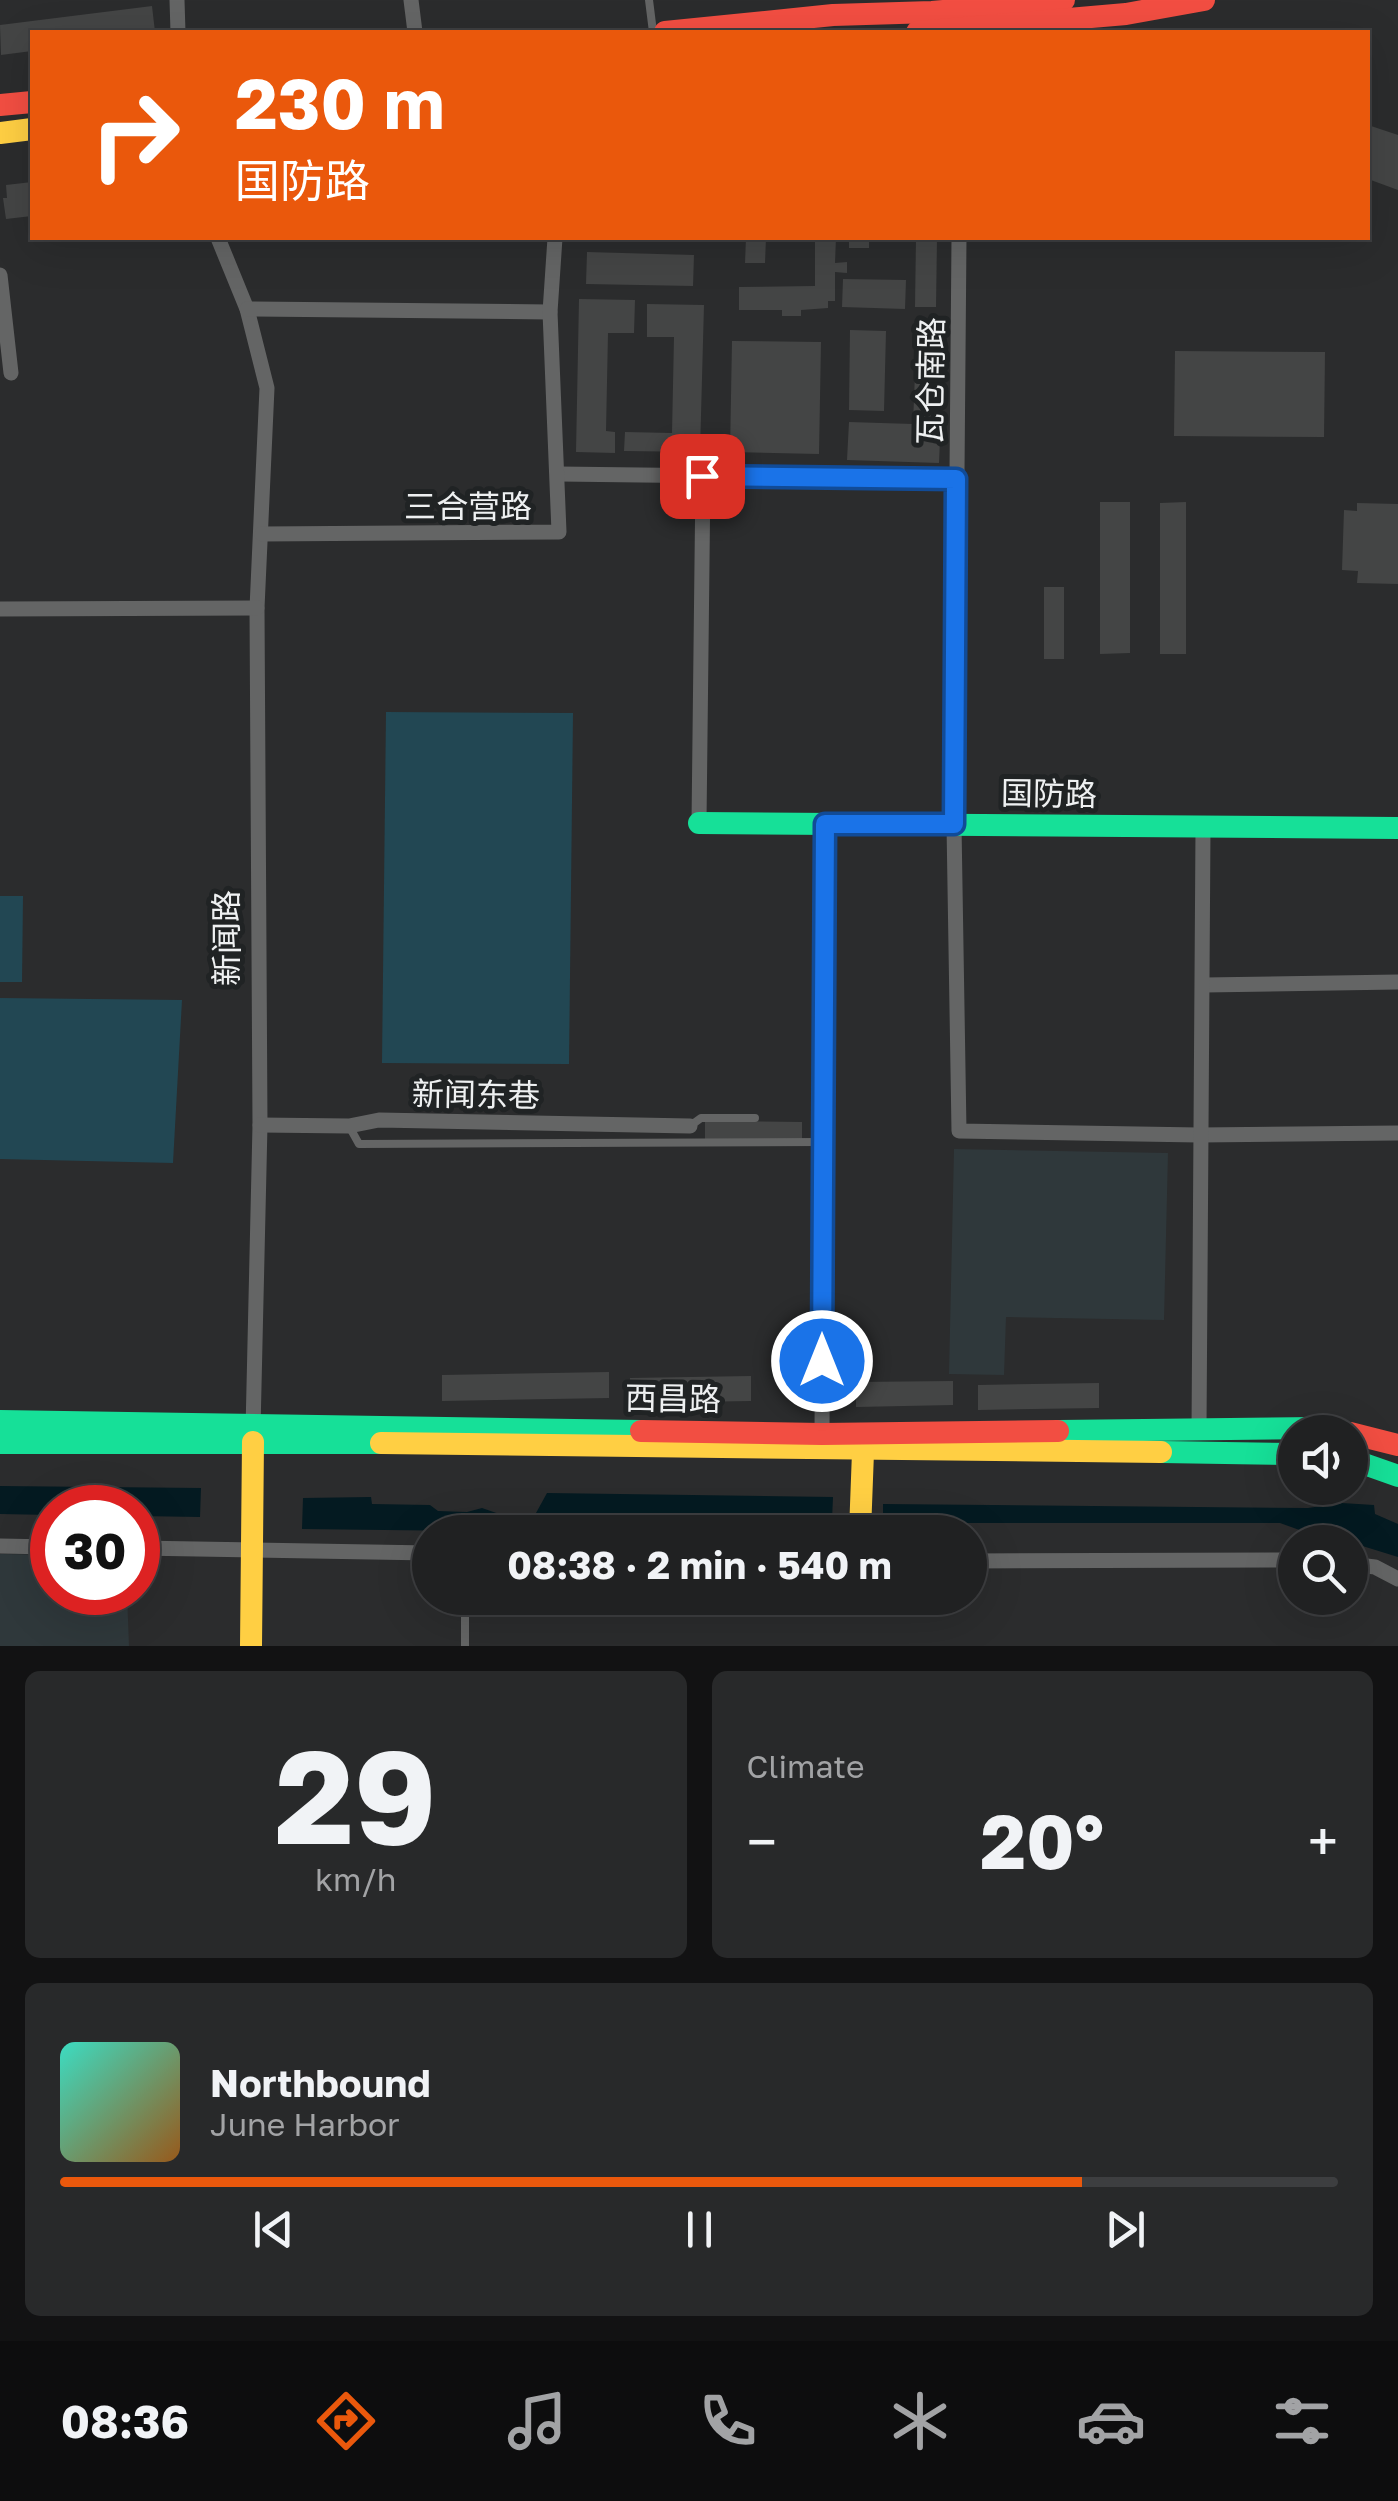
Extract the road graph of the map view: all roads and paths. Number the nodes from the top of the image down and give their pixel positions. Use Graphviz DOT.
graph roads {
  1 [pos="177,0"];
  2 [pos="411,0"];
  3 [pos="649,0"];
  4 [pos="775,0"];
  5 [pos="820,0"];
  6 [pos="1064,0"];
  7 [pos="1204,0"];
  8 [pos="844,15"];
  9 [pos="749,24"];
  10 [pos="178,30"];
  11 [pos="414,30"];
  12 [pos="653,30"];
  13 [pos="685,30"];
  14 [pos="956,30"];
  15 [pos="30,102"];
  16 [pos="0,104"];
  17 [pos="30,129"];
  18 [pos="0,132"];
  19 [pos="219,240"];
  20 [pos="555,240"];
  21 [pos="959,240"];
  22 [pos="0,274"];
  23 [pos="248,309"];
  24 [pos="550,312"];
  25 [pos="11,373"];
  26 [pos="559,474"];
  27 [pos="702,476"];
  28 [pos="956,479"];
  29 [pos="262,534"];
  30 [pos="256,608"];
  31 [pos="0,609"];
  32 [pos="699,823"];
  33 [pos="825,824"];
  34 [pos="954,824"];
  35 [pos="1203,828"];
  36 [pos="1398,828"];
  37 [pos="1398,982"];
  38 [pos="1204,986"];
  39 [pos="755,1118"];
  40 [pos="260,1124"];
  41 [pos="348,1126"];
  42 [pos="690,1126"];
  43 [pos="1398,1133"];
  44 [pos="1199,1135"];
  45 [pos="822,1142"];
  46 [pos="0,1421"];
  47 [pos="1278,1429"];
  48 [pos="1200,1430"];
  49 [pos="253,1433"];
  50 [pos="822,1434"];
  51 [pos="1368,1438"];
  52 [pos="0,1443"];
  53 [pos="1398,1445"];
  54 [pos="863,1452"];
  55 [pos="1278,1454"];
  56 [pos="1368,1465"];
  57 [pos="1398,1476"];
  58 [pos="861,1515"];
  59 [pos="0,1546"];
  60 [pos="30,1547"];
  61 [pos="160,1548"];
  62 [pos="252,1549"];
  63 [pos="412,1552"];
  64 [pos="987,1560"];
  65 [pos="1278,1560"];
  66 [pos="1368,1566"];
  67 [pos="1398,1579"];
  68 [pos="465,1615"];
  69 [pos="251,1646"];
  70 [pos="466,1646"];
  1 -- 10 [label="street"];
  2 -- 11 [label="street"];
  3 -- 12 [label="lane"];
  4 -- 9 [label="main road"];
  5 -- 8 [label="main road"];
  6 -- 8 [label="main road"];
  7 -- 14 [label="main road"];
  8 -- 9 [label="main road"];
  9 -- 13 [label="main road"];
  15 -- 16 [label="main road"];
  17 -- 18 [label="main road"];
  19 -- 23 [label="street, 新闻路"];
  20 -- 24 [label="street, 三合营路"];
  21 -- 28 [label="street, 瓦仓南路"];
  22 -- 25 [label="street"];
  23 -- 24 [label="street"];
  23 -- 29 [label="street, 新闻路"];
  24 -- 26 [label="street, 三合营路"];
  26 -- 27 [label="street"];
  26 -- 29 [label="street, 三合营路"];
  27 -- 28 [label="street"];
  27 -- 32 [label="street"];
  28 -- 34 [label="street, 瓦仓南路"];
  29 -- 30 [label="street, 新闻路"];
  30 -- 31 [label="street"];
  30 -- 40 [label="street, 新闻路"];
  32 -- 33 [label="main road, 国防路"];
  33 -- 34 [label="main road, 国防路"];
  33 -- 45 [label="street"];
  34 -- 35 [label="main road, 国防路"];
  34 -- 44 [label="street, 瓦仓南路"];
  35 -- 36 [label="main road, 国防路"];
  35 -- 38 [label="street"];
  37 -- 38 [label="street"];
  38 -- 44 [label="street"];
  39 -- 42 [label="lane"];
  40 -- 41 [label="street, 新闻东巷"];
  40 -- 49 [label="street, 新闻路"];
  41 -- 42 [label="street, 新闻东巷"];
  41 -- 45 [label="lane"];
  43 -- 44 [label="street"];
  44 -- 48 [label="street"];
  45 -- 50 [label="street"];
  46 -- 49 [label="main road, 西昌路"];
  47 -- 48 [label="main road, 西昌路"];
  48 -- 50 [label="main road, 西昌路"];
  49 -- 50 [label="main road, 西昌路"];
  49 -- 52 [label="main road, 西昌路"];
  49 -- 54 [label="main road, 西昌路"];
  49 -- 62 [label="main road, 新闻路"];
  51 -- 53 [label="main road, 西昌路"];
  54 -- 55 [label="main road, 西昌路"];
  54 -- 58 [label="main road"];
  56 -- 57 [label="main road"];
  59 -- 60 [label="street"];
  61 -- 62 [label="street"];
  62 -- 63 [label="street"];
  62 -- 69 [label="main road, 新闻路"];
  64 -- 65 [label="street"];
  66 -- 67 [label="street"];
  68 -- 70 [label="lane"];
}
